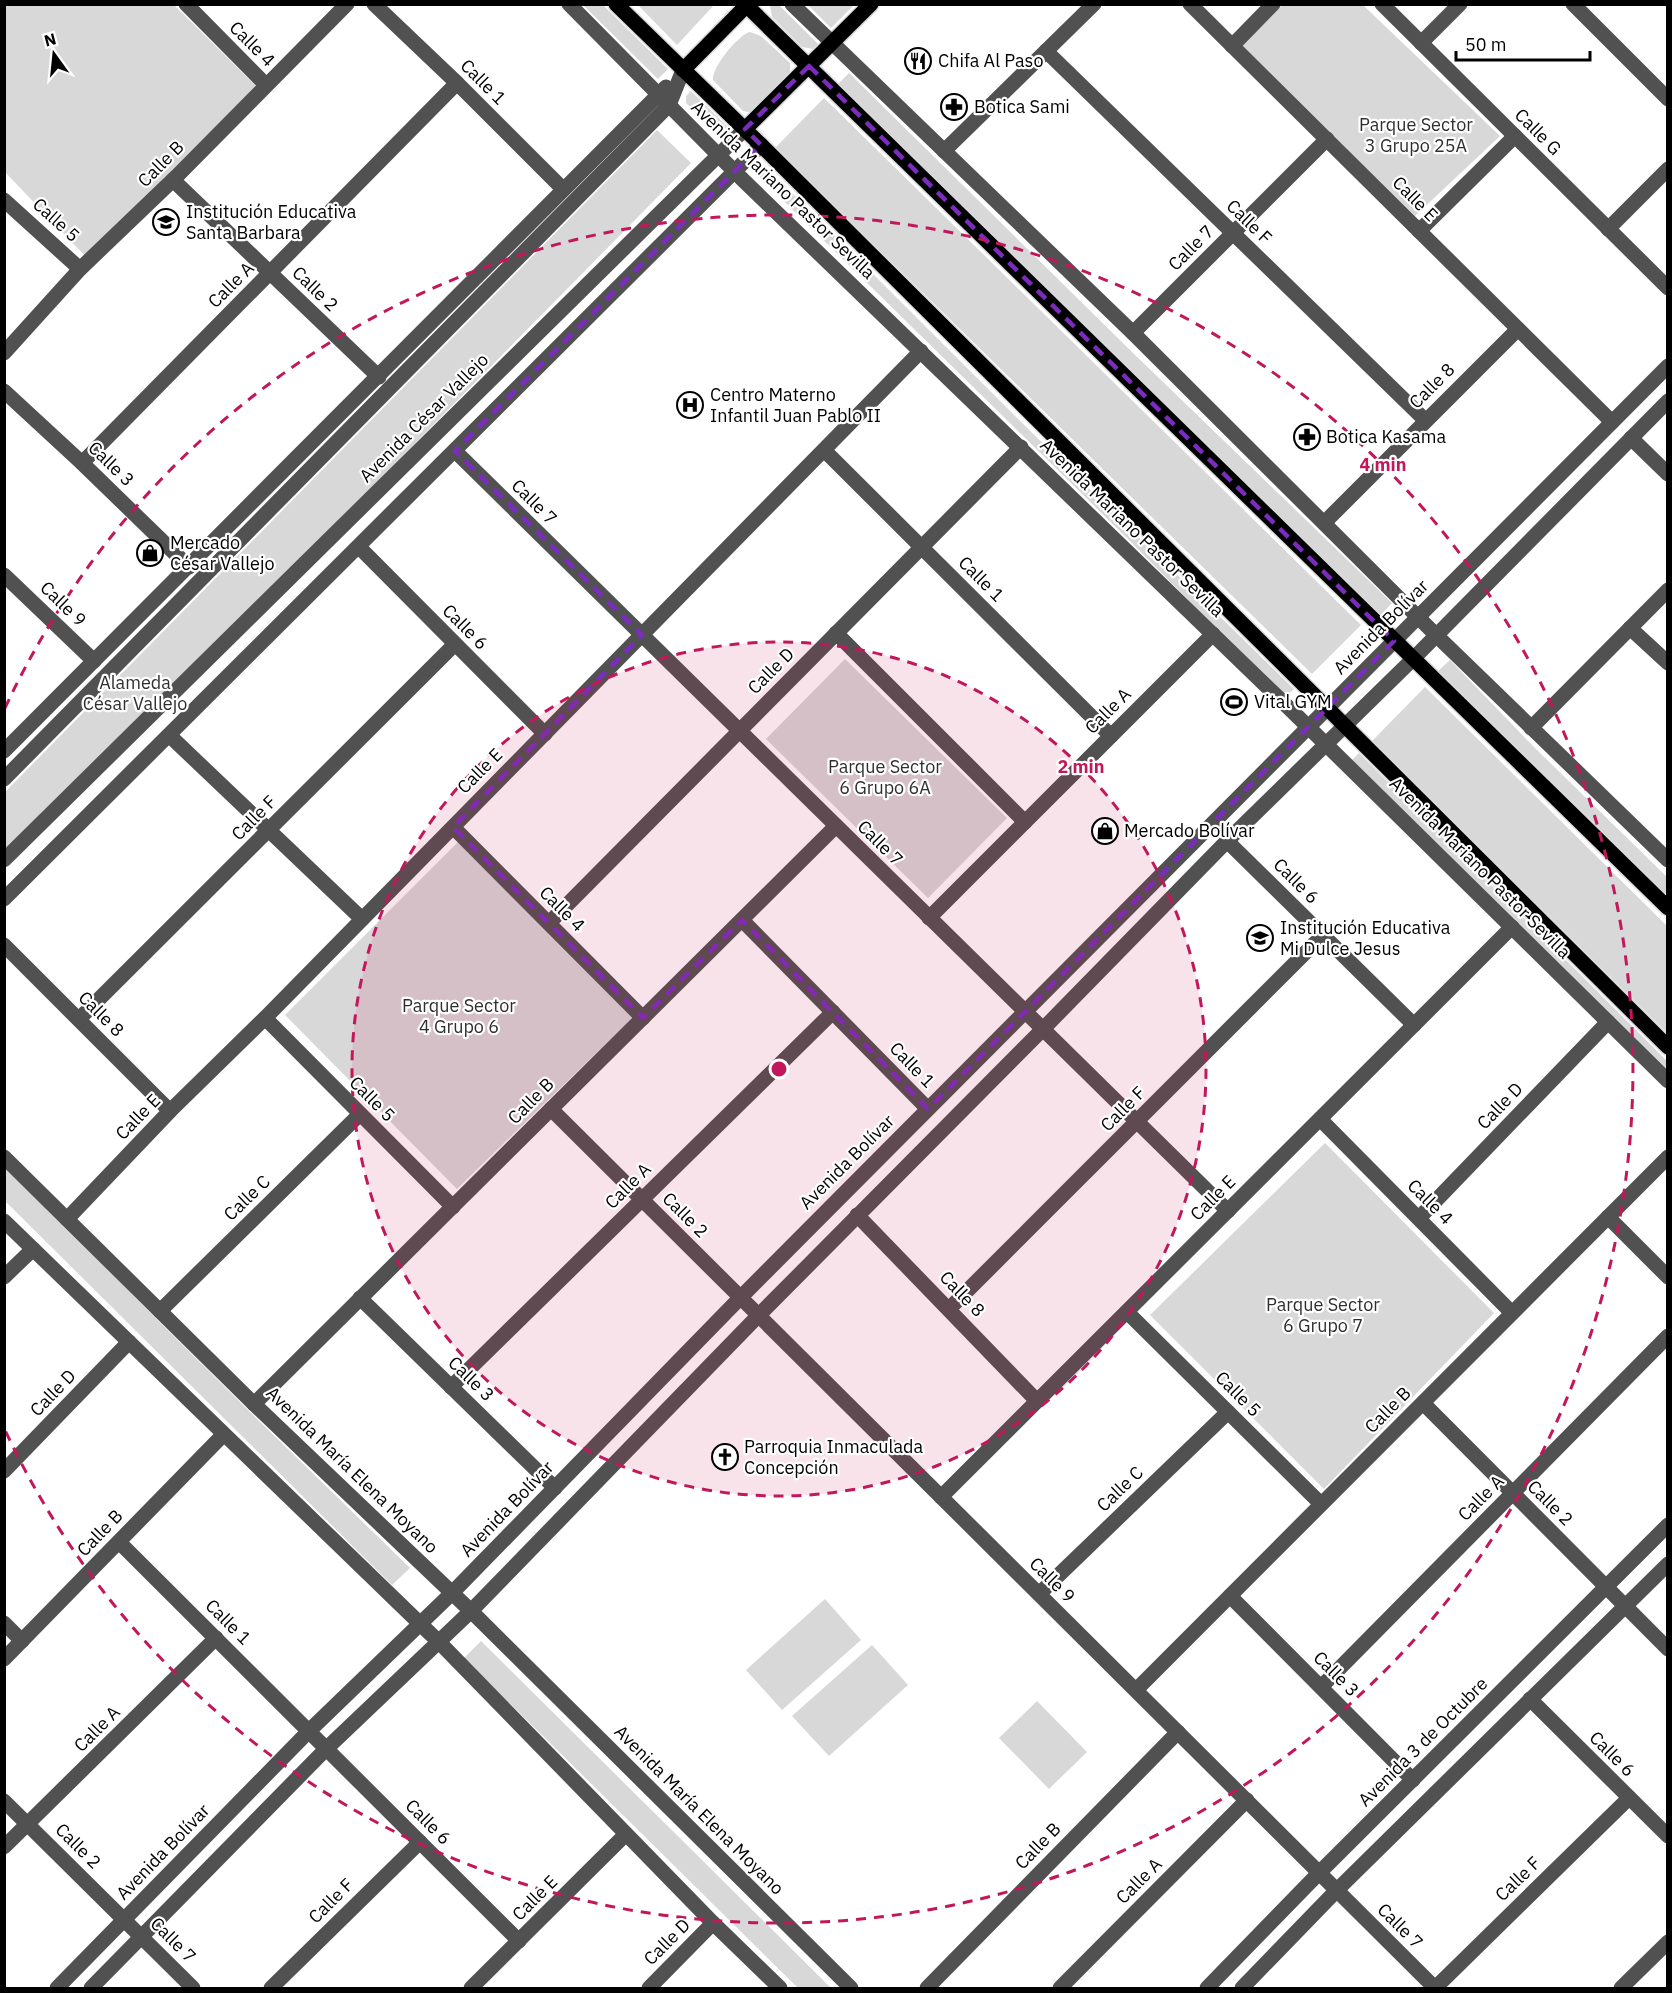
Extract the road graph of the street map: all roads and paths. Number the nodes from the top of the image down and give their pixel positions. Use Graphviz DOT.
graph roads {
  1 [pos="186,4"];
  2 [pos="347,4"];
  3 [pos="374,4"];
  4 [pos="569,4"];
  5 [pos="616,4"];
  6 [pos="792,4"];
  7 [pos="871,4"];
  8 [pos="1094,4"];
  9 [pos="1190,4"];
  10 [pos="1273,4"];
  11 [pos="1382,4"];
  12 [pos="1460,4"];
  13 [pos="1573,4"];
  14 [pos="747,5"];
  15 [pos="831,44"];
  16 [pos="1421,44"];
  17 [pos="1232,46"];
  18 [pos="1046,51"];
  19 [pos="809,66"];
  20 [pos="683,70"];
  21 [pos="457,83"];
  22 [pos="266,86"];
  23 [pos="664,99"];
  24 [pos="1668,99"];
  25 [pos="745,129"];
  26 [pos="1515,136"];
  27 [pos="1327,139"];
  28 [pos="761,145"];
  29 [pos="944,151"];
  30 [pos="719,155"];
  31 [pos="1668,170"];
  32 [pos="735,171"];
  33 [pos="173,180"];
  34 [pos="563,189"];
  35 [pos="4,200"];
  36 [pos="1608,229"];
  37 [pos="1419,231"];
  38 [pos="1234,233"];
  39 [pos="80,269"];
  40 [pos="270,273"];
  41 [pos="1668,288"];
  42 [pos="1518,328"];
  43 [pos="1133,333"];
  44 [pos="921,351"];
  45 [pos="4,353"];
  46 [pos="1668,366"];
  47 [pos="379,377"];
  48 [pos="4,391"];
  49 [pos="1668,401"];
  50 [pos="1425,420"];
  51 [pos="1612,422"];
  52 [pos="1631,438"];
  53 [pos="1021,447"];
  54 [pos="824,450"];
  55 [pos="455,451"];
  56 [pos="82,463"];
  57 [pos="1668,474"];
  58 [pos="1324,523"];
  59 [pos="922,547"];
  60 [pos="359,548"];
  61 [pos="189,567"];
  62 [pos="4,575"];
  63 [pos="1668,590"];
  64 [pos="1419,618"];
  65 [pos="1630,627"];
  66 [pos="836,633"];
  67 [pos="1213,634"];
  68 [pos="642,635"];
  69 [pos="1436,635"];
  70 [pos="1394,641"];
  71 [pos="455,644"];
  72 [pos="1413,659"];
  73 [pos="94,661"];
  74 [pos="1668,663"];
  75 [pos="1328,707"];
  76 [pos="1345,725"];
  77 [pos="1308,726"];
  78 [pos="1531,728"];
  79 [pos="739,731"];
  80 [pos="545,734"];
  81 [pos="170,736"];
  82 [pos="1111,736"];
  83 [pos="1325,743"];
  84 [pos="4,751"];
  85 [pos="4,779"];
  86 [pos="1024,822"];
  87 [pos="836,826"];
  88 [pos="453,827"];
  89 [pos="269,830"];
  90 [pos="1227,841"];
  91 [pos="4,860"];
  92 [pos="1668,860"];
  93 [pos="4,899"];
  94 [pos="1668,908"];
  95 [pos="929,918"];
  96 [pos="362,919"];
  97 [pos="742,920"];
  98 [pos="549,923"];
  99 [pos="1512,927"];
  100 [pos="1323,935"];
  101 [pos="4,945"];
  102 [pos="833,1011"];
  103 [pos="1024,1011"];
  104 [pos="265,1018"];
  105 [pos="643,1018"];
  106 [pos="79,1019"];
  107 [pos="1608,1022"];
  108 [pos="1414,1025"];
  109 [pos="1043,1029"];
  110 [pos="1668,1047"];
  111 [pos="1668,1081"];
  112 [pos="551,1109"];
  113 [pos="928,1109"];
  114 [pos="170,1111"];
  115 [pos="360,1114"];
  116 [pos="1320,1119"];
  117 [pos="1137,1123"];
  118 [pos="4,1157"];
  119 [pos="1668,1157"];
  120 [pos="642,1199"];
  121 [pos="453,1207"];
  122 [pos="1228,1211"];
  123 [pos="857,1215"];
  124 [pos="1608,1217"];
  125 [pos="1419,1218"];
  126 [pos="67,1219"];
  127 [pos="4,1221"];
  128 [pos="33,1249"];
  129 [pos="4,1277"];
  130 [pos="1668,1277"];
  131 [pos="741,1297"];
  132 [pos="360,1298"];
  133 [pos="949,1309"];
  134 [pos="160,1311"];
  135 [pos="1126,1312"];
  136 [pos="1512,1313"];
  137 [pos="759,1315"];
  138 [pos="1668,1336"];
  139 [pos="129,1342"];
  140 [pos="451,1387"];
  141 [pos="1037,1401"];
  142 [pos="1423,1403"];
  143 [pos="254,1404"];
  144 [pos="1228,1412"];
  145 [pos="223,1435"];
  146 [pos="4,1471"];
  147 [pos="555,1488"];
  148 [pos="1512,1493"];
  149 [pos="941,1497"];
  150 [pos="1321,1504"];
  151 [pos="1668,1526"];
  152 [pos="119,1542"];
  153 [pos="1668,1564"];
  154 [pos="1606,1587"];
  155 [pos="452,1593"];
  156 [pos="1039,1594"];
  157 [pos="1230,1596"];
  158 [pos="1625,1606"];
  159 [pos="471,1611"];
  160 [pos="4,1623"];
  161 [pos="420,1624"];
  162 [pos="216,1638"];
  163 [pos="22,1641"];
  164 [pos="439,1642"];
  165 [pos="1668,1649"];
  166 [pos="4,1659"];
  167 [pos="1321,1687"];
  168 [pos="1136,1690"];
  169 [pos="1530,1699"];
  170 [pos="309,1731"];
  171 [pos="1178,1732"];
  172 [pos="327,1749"];
  173 [pos="1413,1780"];
  174 [pos="1629,1798"];
  175 [pos="1247,1800"];
  176 [pos="4,1801"];
  177 [pos="28,1824"];
  178 [pos="626,1834"];
  179 [pos="1668,1836"];
  180 [pos="420,1842"];
  181 [pos="4,1847"];
  182 [pos="1319,1873"];
  183 [pos="1337,1890"];
  184 [pos="124,1919"];
  185 [pos="713,1923"];
  186 [pos="141,1936"];
  187 [pos="519,1941"];
  188 [pos="1668,1942"];
  189 [pos="1624,1988"];
  190 [pos="57,1989"];
  191 [pos="91,1989"];
  192 [pos="194,1989"];
  193 [pos="271,1989"];
  194 [pos="471,1989"];
  195 [pos="649,1989"];
  196 [pos="780,1989"];
  197 [pos="851,1989"];
  198 [pos="927,1989"];
  199 [pos="1060,1989"];
  200 [pos="1207,1989"];
  201 [pos="1242,1989"];
  202 [pos="1435,1989"];
  1 -- 22 [label="street, Calle 4"];
  2 -- 22 [label="street, Calle B"];
  3 -- 21 [label="street, Calle 1"];
  4 -- 23 [label="street, Avenida Mariano Pastor Sevilla"];
  5 -- 20 [label="main road, Avenida Mariano Pastor Sevilla"];
  6 -- 15 [label="street"];
  7 -- 15 [label="main road, Avenida César Vallejo"];
  8 -- 18 [label="street"];
  9 -- 17 [label="street, Calle E"];
  10 -- 17 [label="street"];
  11 -- 16 [label="street, Calle G"];
  12 -- 16 [label="street"];
  13 -- 24 [label="street"];
  14 -- 19 [label="main road"];
  14 -- 20 [label="main road"];
  15 -- 19 [label="main road, Avenida César Vallejo"];
  15 -- 29 [label="street"];
  16 -- 26 [label="street, Calle G"];
  17 -- 27 [label="street, Calle E"];
  18 -- 29 [label="street"];
  18 -- 38 [label="street, Calle F"];
  19 -- 25 [label="main road, Avenida César Vallejo"];
  19 -- 70 [label="main road"];
  20 -- 23 [label="street"];
  20 -- 25 [label="main road, Avenida Mariano Pastor Sevilla"];
  21 -- 34 [label="street, Calle 1"];
  21 -- 40 [label="street, Calle A"];
  22 -- 33 [label="street, Calle B"];
  23 -- 30 [label="street, Avenida Mariano Pastor Sevilla"];
  23 -- 34 [label="street"];
  23 -- 85 [label="street"];
  25 -- 28 [label="main road, Avenida Mariano Pastor Sevilla"];
  25 -- 30 [label="street, Avenida César Vallejo"];
  26 -- 36 [label="street, Calle G"];
  26 -- 37 [label="street"];
  27 -- 37 [label="street, Calle E"];
  27 -- 38 [label="street, Calle 7"];
  28 -- 32 [label="street"];
  28 -- 75 [label="main road, Avenida Mariano Pastor Sevilla"];
  29 -- 43 [label="street"];
  30 -- 32 [label="street, Avenida Mariano Pastor Sevilla"];
  30 -- 91 [label="street, Avenida César Vallejo"];
  31 -- 36 [label="street"];
  32 -- 44 [label="street, Avenida Mariano Pastor Sevilla"];
  32 -- 55 [label="street"];
  33 -- 39 [label="street, Calle B"];
  33 -- 40 [label="street, Calle 2"];
  34 -- 47 [label="street"];
  35 -- 39 [label="street, Calle 5"];
  36 -- 41 [label="street, Calle G"];
  37 -- 42 [label="street, Calle E"];
  38 -- 43 [label="street, Calle 7"];
  38 -- 50 [label="street, Calle F"];
  39 -- 45 [label="street, Calle B"];
  40 -- 47 [label="street, Calle 2"];
  40 -- 56 [label="street, Calle A"];
  42 -- 50 [label="street, Calle 8"];
  42 -- 51 [label="street, Calle E"];
  43 -- 58 [label="street"];
  44 -- 53 [label="street, Avenida Mariano Pastor Sevilla"];
  44 -- 54 [label="street, Calle E"];
  46 -- 51 [label="street, Avenida Bolívar"];
  47 -- 61 [label="street"];
  48 -- 56 [label="street, Calle 3"];
  49 -- 52 [label="street"];
  50 -- 58 [label="street, Calle 8"];
  51 -- 64 [label="street, Avenida Bolívar"];
  52 -- 57 [label="street"];
  52 -- 69 [label="street"];
  53 -- 59 [label="street, Calle D"];
  53 -- 67 [label="street, Avenida Mariano Pastor Sevilla"];
  54 -- 59 [label="street, Calle 1"];
  54 -- 68 [label="street, Calle E"];
  55 -- 60 [label="street"];
  55 -- 68 [label="street, Calle 7"];
  56 -- 61 [label="street, Calle 3"];
  58 -- 64 [label="street"];
  59 -- 66 [label="street, Calle D"];
  59 -- 82 [label="street, Calle 1"];
  60 -- 71 [label="street, Calle 6"];
  60 -- 81 [label="street"];
  61 -- 73 [label="street"];
  62 -- 73 [label="street, Calle 9"];
  63 -- 65 [label="street"];
  64 -- 69 [label="street"];
  64 -- 70 [label="street, Avenida Bolívar"];
  65 -- 74 [label="street"];
  65 -- 78 [label="street"];
  66 -- 79 [label="street, Calle D"];
  66 -- 86 [label="street"];
  67 -- 77 [label="street, Avenida Mariano Pastor Sevilla"];
  67 -- 82 [label="street, Calle A"];
  68 -- 79 [label="street, Calle 7"];
  68 -- 80 [label="street, Calle E"];
  69 -- 72 [label="street"];
  69 -- 78 [label="street"];
  70 -- 72 [label="main road"];
  70 -- 75 [label="street, Avenida Bolívar"];
  71 -- 80 [label="street, Calle 6"];
  71 -- 89 [label="street, Calle F"];
  72 -- 76 [label="street"];
  72 -- 94 [label="main road"];
  73 -- 84 [label="street"];
  75 -- 76 [label="main road, Avenida Mariano Pastor Sevilla"];
  75 -- 77 [label="street, Avenida Bolívar"];
  76 -- 83 [label="street"];
  76 -- 110 [label="main road, Avenida Mariano Pastor Sevilla"];
  77 -- 83 [label="street, Avenida Mariano Pastor Sevilla"];
  77 -- 103 [label="street, Avenida Bolívar"];
  78 -- 92 [label="street"];
  79 -- 87 [label="street, Calle 7"];
  79 -- 98 [label="street, Calle D"];
  80 -- 88 [label="street, Calle E"];
  81 -- 89 [label="street"];
  81 -- 93 [label="street"];
  82 -- 86 [label="street, Calle A"];
  83 -- 90 [label="street"];
  83 -- 99 [label="street, Avenida Mariano Pastor Sevilla"];
  86 -- 95 [label="street, Calle A"];
  87 -- 95 [label="street, Calle 7"];
  87 -- 97 [label="street, Calle B"];
  88 -- 96 [label="street, Calle E"];
  88 -- 98 [label="street, Calle 4"];
  89 -- 96 [label="street"];
  89 -- 106 [label="street, Calle F"];
  90 -- 100 [label="street, Calle 6"];
  90 -- 109 [label="street"];
  95 -- 103 [label="street, Calle 7"];
  96 -- 104 [label="street, Calle E"];
  97 -- 102 [label="street, Calle 1"];
  97 -- 105 [label="street, Calle B"];
  98 -- 105 [label="street, Calle 4"];
  99 -- 107 [label="street, Avenida Mariano Pastor Sevilla"];
  99 -- 108 [label="street, Calle E"];
  100 -- 108 [label="street, Calle 6"];
  100 -- 117 [label="street, Calle F"];
  101 -- 106 [label="street, Calle 8"];
  102 -- 113 [label="street, Calle 1"];
  102 -- 120 [label="street, Calle A"];
  103 -- 109 [label="street, Calle 7"];
  103 -- 113 [label="street, Avenida Bolívar"];
  104 -- 114 [label="street, Calle E"];
  104 -- 115 [label="street, Calle 5"];
  105 -- 112 [label="street, Calle B"];
  106 -- 114 [label="street, Calle 8"];
  107 -- 111 [label="street, Avenida Mariano Pastor Sevilla"];
  107 -- 125 [label="street, Calle D"];
  108 -- 116 [label="street, Calle E"];
  109 -- 117 [label="street, Calle 7"];
  109 -- 123 [label="street"];
  112 -- 120 [label="street, Calle 2"];
  112 -- 121 [label="street, Calle B"];
  113 -- 131 [label="street, Avenida Bolívar"];
  114 -- 126 [label="street, Calle E"];
  115 -- 121 [label="street, Calle 5"];
  115 -- 134 [label="street, Calle C"];
  116 -- 122 [label="street, Calle E"];
  116 -- 125 [label="street, Calle 4"];
  117 -- 122 [label="street, Calle 7"];
  117 -- 133 [label="street, Calle F"];
  118 -- 126 [label="street, Avenida María Elena Moyano"];
  119 -- 124 [label="street, Calle B"];
  120 -- 131 [label="street, Calle 2"];
  120 -- 140 [label="street, Calle A"];
  121 -- 132 [label="street, Calle B"];
  122 -- 135 [label="street, Calle E"];
  123 -- 133 [label="street, Calle 8"];
  123 -- 137 [label="street"];
  124 -- 130 [label="street"];
  124 -- 136 [label="street, Calle B"];
  125 -- 136 [label="street, Calle 4"];
  126 -- 134 [label="street, Avenida María Elena Moyano"];
  127 -- 128 [label="street"];
  128 -- 129 [label="street"];
  128 -- 139 [label="street"];
  131 -- 137 [label="street, Calle 9"];
  131 -- 147 [label="street, Avenida Bolívar"];
  132 -- 140 [label="street, Calle 3"];
  132 -- 143 [label="street, Calle B"];
  133 -- 141 [label="street, Calle 8"];
  134 -- 143 [label="street, Avenida María Elena Moyano"];
  135 -- 141 [label="street, Calle E"];
  135 -- 144 [label="street, Calle 5"];
  136 -- 142 [label="street, Calle B"];
  137 -- 149 [label="street, Calle 9"];
  137 -- 159 [label="street"];
  138 -- 148 [label="street, Calle A"];
  139 -- 145 [label="street"];
  139 -- 146 [label="street, Calle D"];
  140 -- 147 [label="street, Calle 3"];
  141 -- 149 [label="street, Calle E"];
  142 -- 148 [label="street, Calle 2"];
  142 -- 150 [label="street, Calle B"];
  143 -- 155 [label="street, Avenida María Elena Moyano"];
  144 -- 150 [label="street, Calle 5"];
  144 -- 156 [label="street, Calle C"];
  145 -- 152 [label="street, Calle B"];
  145 -- 161 [label="street"];
  147 -- 155 [label="street, Avenida Bolívar"];
  148 -- 154 [label="street, Calle 2"];
  148 -- 167 [label="street, Calle A"];
  149 -- 156 [label="street, Calle 9"];
  150 -- 157 [label="street, Calle B"];
  151 -- 154 [label="street, Avenida 3 de Octubre"];
  152 -- 162 [label="street, Calle 1"];
  152 -- 163 [label="street, Calle B"];
  153 -- 158 [label="street"];
  154 -- 158 [label="street, Calle 2"];
  154 -- 173 [label="street, Avenida 3 de Octubre"];
  155 -- 159 [label="street, Avenida María Elena Moyano"];
  155 -- 161 [label="street, Avenida Bolívar"];
  156 -- 168 [label="street, Calle 9"];
  157 -- 167 [label="street, Calle 3"];
  157 -- 168 [label="street, Calle B"];
  158 -- 165 [label="street"];
  158 -- 169 [label="street"];
  159 -- 164 [label="street"];
  159 -- 197 [label="street, Avenida María Elena Moyano"];
  160 -- 163 [label="street"];
  161 -- 164 [label="street"];
  161 -- 170 [label="street, Avenida Bolívar"];
  162 -- 170 [label="street, Calle 1"];
  162 -- 177 [label="street, Calle A"];
  163 -- 166 [label="street, Calle B"];
  164 -- 172 [label="street"];
  164 -- 178 [label="street"];
  167 -- 173 [label="street, Calle 3"];
  168 -- 171 [label="street, Calle 9"];
  169 -- 174 [label="street, Calle 6"];
  169 -- 183 [label="street"];
  170 -- 172 [label="street, Calle 6"];
  170 -- 184 [label="street, Avenida Bolívar"];
  171 -- 175 [label="street, Calle 9"];
  171 -- 198 [label="street, Calle B"];
  172 -- 180 [label="street, Calle 6"];
  172 -- 186 [label="street"];
  173 -- 182 [label="street, Avenida 3 de Octubre"];
  174 -- 179 [label="street, Calle 6"];
  174 -- 202 [label="street, Calle F"];
  175 -- 182 [label="street, Calle 9"];
  175 -- 199 [label="street, Calle A"];
  176 -- 177 [label="street, Calle 2"];
  177 -- 181 [label="street, Calle A"];
  177 -- 184 [label="street, Calle 2"];
  178 -- 185 [label="street"];
  178 -- 187 [label="street, Calle E"];
  180 -- 187 [label="street, Calle 6"];
  180 -- 193 [label="street, Calle F"];
  182 -- 183 [label="street, Calle 9"];
  182 -- 200 [label="street, Avenida 3 de Octubre"];
  183 -- 201 [label="street"];
  183 -- 202 [label="street, Calle 7"];
  184 -- 186 [label="street, Calle 7"];
  184 -- 190 [label="street, Avenida Bolívar"];
  185 -- 195 [label="street, Calle D"];
  185 -- 196 [label="street"];
  186 -- 191 [label="street"];
  186 -- 192 [label="street, Calle 7"];
  187 -- 194 [label="street, Calle E"];
  188 -- 189 [label="street"];
}
